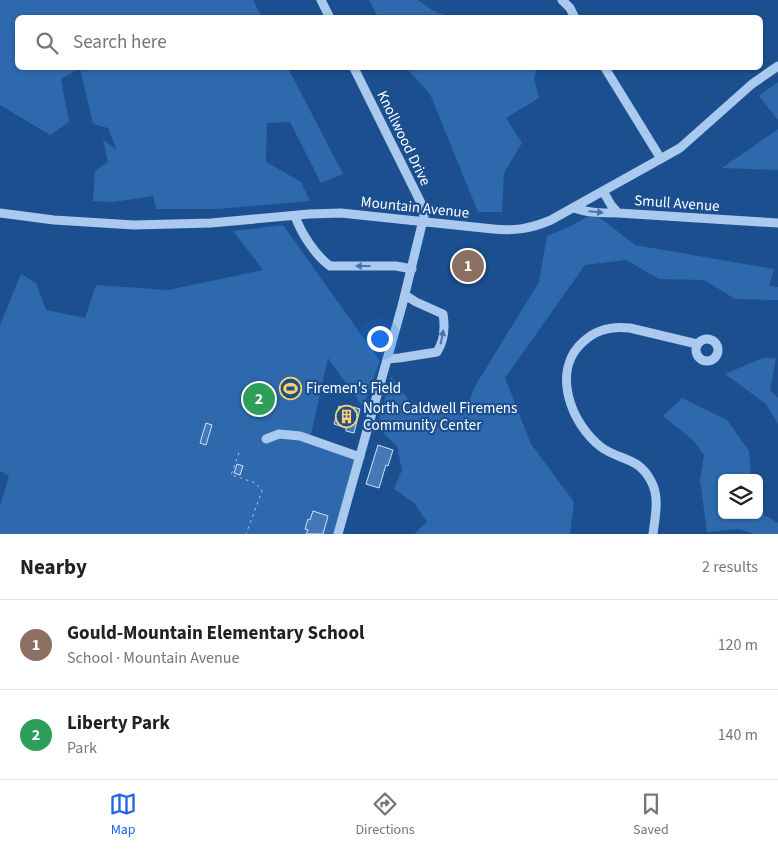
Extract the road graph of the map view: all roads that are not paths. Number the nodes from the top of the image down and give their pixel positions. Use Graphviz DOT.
graph roads {
  1 [pos="321,0"];
  2 [pos="562,0"];
  3 [pos="328,15"];
  4 [pos="573,15"];
  5 [pos="778,66"];
  6 [pos="355,70"];
  7 [pos="607,70"];
  8 [pos="661,159"];
  9 [pos="604,192"];
  10 [pos="574,208"];
  11 [pos="0,213"];
  12 [pos="618,213"];
  13 [pos="295,216"];
  14 [pos="422,223"];
  15 [pos="778,223"];
  16 [pos="412,269"];
  17 [pos="405,295"];
  18 [pos="697,344"];
  19 [pos="387,359"];
  20 [pos="266,439"];
  21 [pos="360,458"];
  22 [pos="338,534"];
  23 [pos="653,534"];
  1 -- 3 [label="street"];
  2 -- 4 [label="street"];
  5 -- 8 [label="street, Mountain Avenue"];
  6 -- 14 [label="street, Knollwood Drive"];
  7 -- 8 [label="street"];
  8 -- 9 [label="street, Mountain Avenue"];
  9 -- 10 [label="street, Mountain Avenue"];
  9 -- 12 [label="street"];
  10 -- 12 [label="street, Smull Avenue, one-way"];
  10 -- 14 [label="street, Mountain Avenue"];
  11 -- 13 [label="street, Mountain Avenue"];
  12 -- 15 [label="street, Smull Avenue"];
  13 -- 14 [label="street, Mountain Avenue"];
  16 -- 13 [label="street, one-way"];
  14 -- 16 [label="street"];
  16 -- 17 [label="street"];
  17 -- 19 [label="street"];
  19 -- 17 [label="street, one-way"];
  18 -- 23 [label="street"];
  19 -- 21 [label="street"];
  20 -- 21 [label="street"];
  21 -- 22 [label="street"];
}
